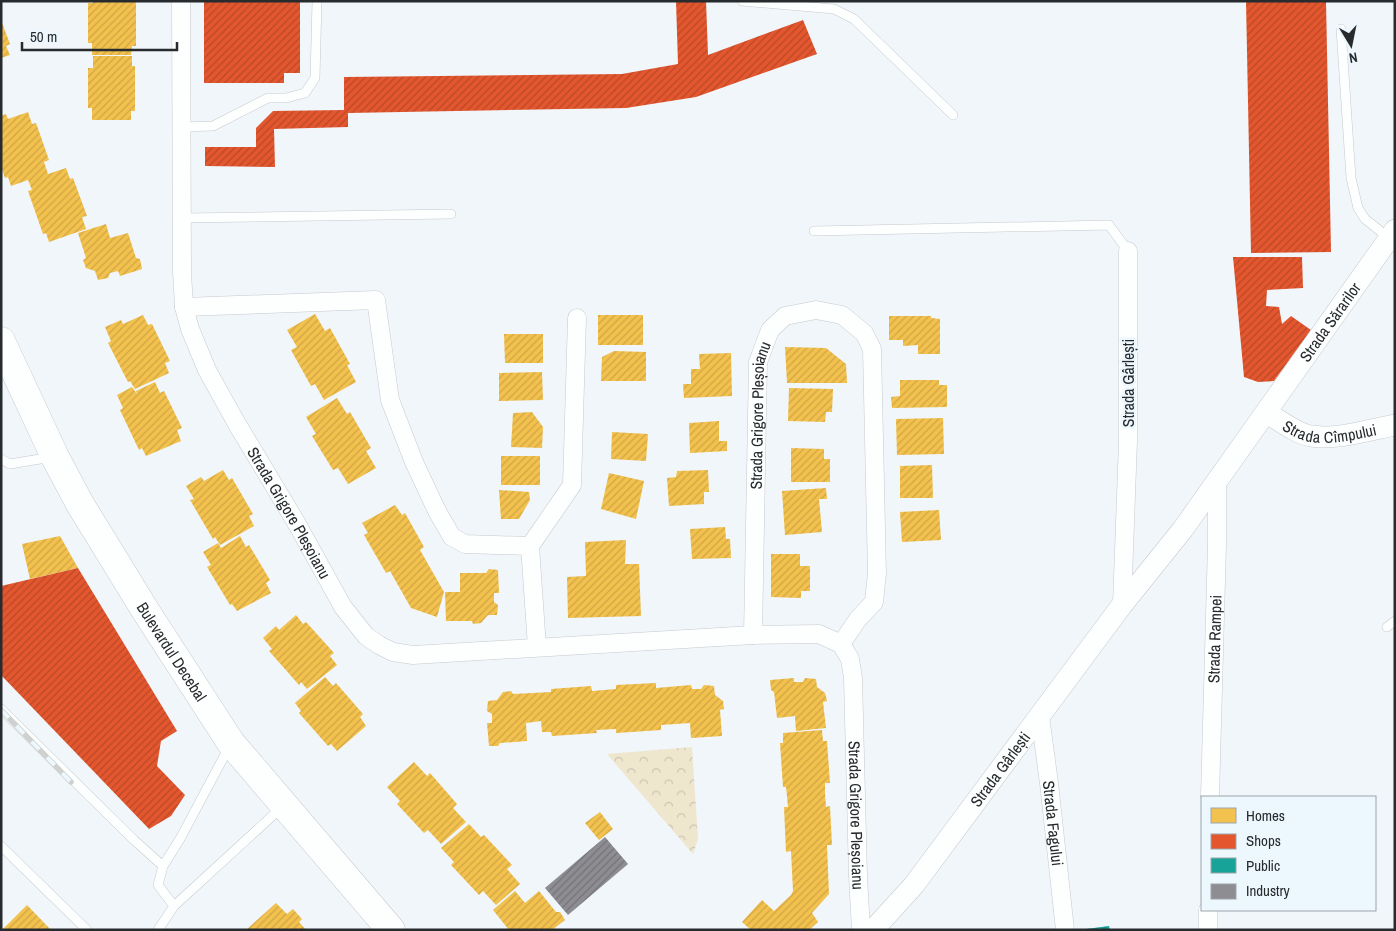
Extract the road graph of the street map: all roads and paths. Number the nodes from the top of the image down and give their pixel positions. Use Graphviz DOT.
graph roads {
  1 [pos="181,1"];
  2 [pos="317,1"];
  3 [pos="742,1"];
  4 [pos="1341,30"];
  5 [pos="953,115"];
  6 [pos="181,126"];
  7 [pos="451,214"];
  8 [pos="181,218"];
  9 [pos="814,231"];
  10 [pos="1392,234"];
  11 [pos="1128,251"];
  12 [pos="184,307"];
  13 [pos="577,318"];
  14 [pos="1,342"];
  15 [pos="1267,413"];
  16 [pos="1395,425"];
  17 [pos="54,457"];
  18 [pos="1,459"];
  19 [pos="1217,481"];
  20 [pos="530,546"];
  21 [pos="1122,605"];
  22 [pos="1395,621"];
  23 [pos="1387,627"];
  24 [pos="753,634"];
  25 [pos="841,644"];
  26 [pos="537,648"];
  27 [pos="3,714"];
  28 [pos="1040,716"];
  29 [pos="231,743"];
  30 [pos="1210,796"];
  31 [pos="284,806"];
  32 [pos="1,846"];
  33 [pos="163,866"];
  34 [pos="174,906"];
  35 [pos="1208,911"];
  36 [pos="87,930"];
  37 [pos="158,930"];
  38 [pos="391,930"];
  39 [pos="861,930"];
  40 [pos="873,930"];
  41 [pos="1065,930"];
  42 [pos="1208,930"];
  1 -- 6 [label="street, Strada Grigore Pleșoianu"];
  2 -- 6 [label="lane"];
  3 -- 5 [label="lane"];
  4 -- 10 [label="lane"];
  6 -- 8 [label="street, Strada Grigore Pleșoianu"];
  7 -- 8 [label="lane"];
  8 -- 12 [label="street, Strada Grigore Pleșoianu"];
  9 -- 11 [label="lane"];
  10 -- 15 [label="street, Strada Sărarilor"];
  11 -- 21 [label="street, Strada Gârlești"];
  12 -- 20 [label="street"];
  12 -- 26 [label="street, Strada Grigore Pleșoianu"];
  13 -- 20 [label="street"];
  14 -- 17 [label="main road, Bulevardul Decebal"];
  15 -- 16 [label="street, Strada Cîmpului"];
  15 -- 19 [label="street, Strada Gârlești"];
  17 -- 18 [label="lane"];
  17 -- 29 [label="main road, Bulevardul Decebal"];
  19 -- 21 [label="street, Strada Gârlești"];
  19 -- 30 [label="street, Strada Rampei"];
  20 -- 26 [label="street"];
  21 -- 28 [label="street, Strada Gârlești"];
  22 -- 23 [label="lane"];
  24 -- 25 [label="street, Strada Grigore Pleșoianu"];
  24 -- 25 [label="street, Strada Grigore Pleșoianu"];
  24 -- 26 [label="street, Strada Grigore Pleșoianu"];
  25 -- 39 [label="street, Strada Grigore Pleșoianu"];
  27 -- 33 [label="lane"];
  28 -- 40 [label="street, Strada Gârlești"];
  28 -- 41 [label="street, Strada Fagului"];
  29 -- 31 [label="main road, Bulevardul Decebal"];
  29 -- 33 [label="lane"];
  31 -- 34 [label="lane"];
  31 -- 38 [label="main road, Bulevardul Decebal"];
  32 -- 36 [label="lane"];
  33 -- 34 [label="lane"];
  34 -- 37 [label="lane"];
  35 -- 42 [label="street"];
}
